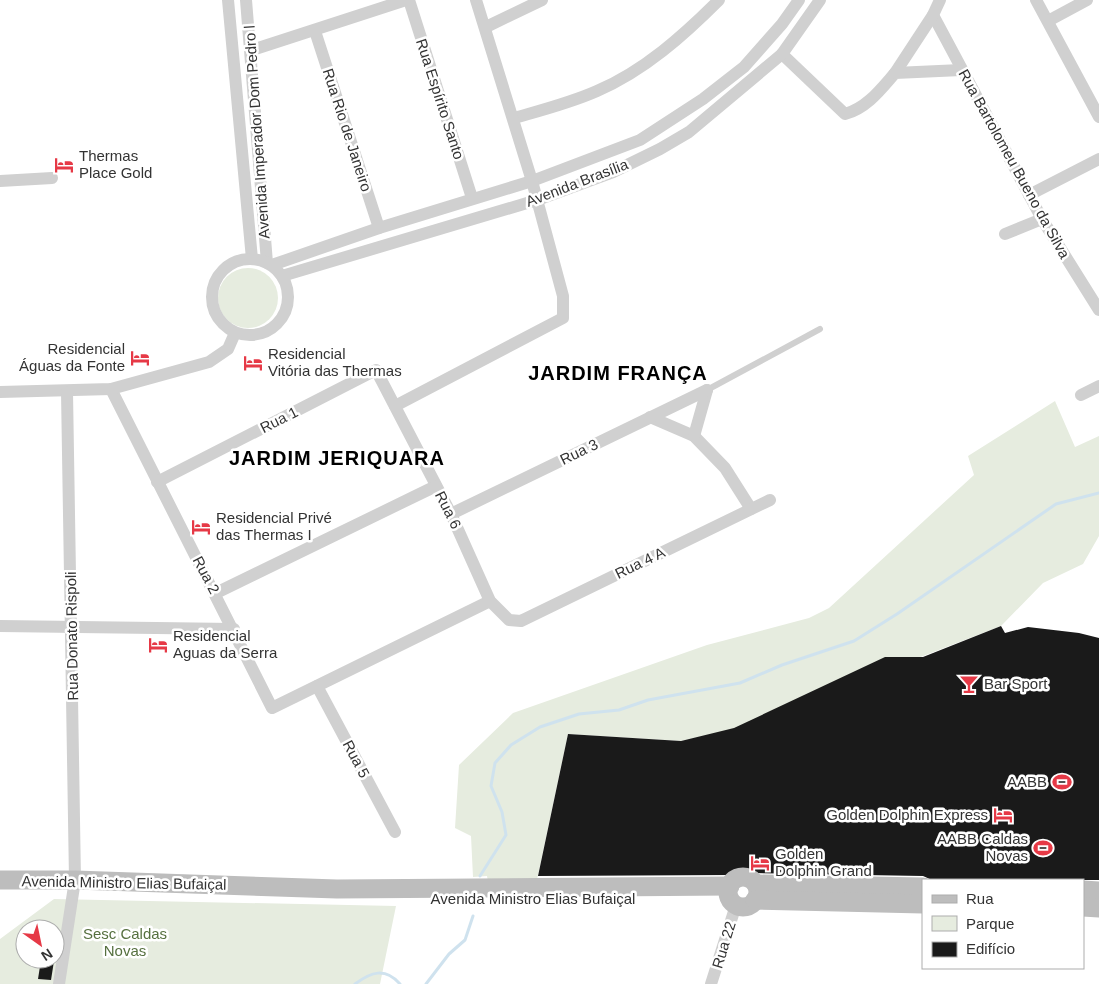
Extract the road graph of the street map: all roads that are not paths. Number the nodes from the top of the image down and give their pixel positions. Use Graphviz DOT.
graph roads {
  1 [pos="228,0"];
  2 [pos="246,0"];
  3 [pos="408,0"];
  4 [pos="476,0"];
  5 [pos="542,0"];
  6 [pos="719,0"];
  7 [pos="799,0"];
  8 [pos="820,0"];
  9 [pos="940,0"];
  10 [pos="1036,0"];
  11 [pos="1087,0"];
  12 [pos="367,6"];
  13 [pos="933,15"];
  14 [pos="1048,21"];
  15 [pos="486,27"];
  16 [pos="315,31"];
  17 [pos="252,50"];
  18 [pos="782,54"];
  19 [pos="961,70"];
  20 [pos="895,73"];
  21 [pos="1099,117"];
  22 [pos="514,118"];
  23 [pos="1099,159"];
  24 [pos="52,178"];
  25 [pos="0,181"];
  26 [pos="532,181"];
  27 [pos="1029,195"];
  28 [pos="472,198"];
  29 [pos="537,200"];
  30 [pos="1042,220"];
  31 [pos="379,228"];
  32 [pos="1005,234"];
  33 [pos="252,259"];
  34 [pos="269,264"];
  35 [pos="282,276"];
  36 [pos="1099,310"];
  37 [pos="820,329"];
  38 [pos="235,333"];
  39 [pos="376,370"];
  40 [pos="1099,386"];
  41 [pos="111,389"];
  42 [pos="706,390"];
  43 [pos="0,392"];
  44 [pos="68,392"];
  45 [pos="1081,395"];
  46 [pos="395,406"];
  47 [pos="650,417"];
  48 [pos="694,436"];
  49 [pos="157,482"];
  50 [pos="436,486"];
  51 [pos="770,500"];
  52 [pos="751,509"];
  53 [pos="451,514"];
  54 [pos="216,593"];
  55 [pos="490,601"];
  56 [pos="509,620"];
  57 [pos="0,626"];
  58 [pos="72,627"];
  59 [pos="234,629"];
  60 [pos="317,686"];
  61 [pos="396,832"];
  62 [pos="0,880"];
  63 [pos="75,880"];
  64 [pos="922,887"];
  65 [pos="1084,890"];
  66 [pos="1099,891"];
  67 [pos="756,892"];
  68 [pos="732,897"];
  69 [pos="922,904"];
  70 [pos="1084,908"];
  71 [pos="1099,908"];
  72 [pos="59,984"];
  73 [pos="711,984"];
  1 -- 33 [label="street, Avenida Imperador Dom Pedro l"];
  2 -- 17 [label="street, Avenida Imperador Dom Pedro l"];
  3 -- 12 [label="street"];
  3 -- 28 [label="street, Rua Espírito Santo"];
  4 -- 15 [label="street"];
  5 -- 15 [label="street"];
  6 -- 22 [label="street"];
  7 -- 26 [label="street, Avenida Brasília"];
  8 -- 18 [label="street, Avenida Brasília"];
  9 -- 13 [label="street"];
  10 -- 14 [label="street"];
  11 -- 14 [label="street"];
  12 -- 16 [label="street"];
  13 -- 19 [label="street, Rua Bartolomeu Bueno da Silva"];
  13 -- 20 [label="street"];
  14 -- 21 [label="street"];
  15 -- 22 [label="street"];
  16 -- 17 [label="street"];
  16 -- 31 [label="street, Rua Rio de Janeiro"];
  17 -- 34 [label="street, Avenida Imperador Dom Pedro l"];
  18 -- 20 [label="street"];
  18 -- 29 [label="street, Avenida Brasília"];
  19 -- 20 [label="street"];
  19 -- 27 [label="street, Rua Bartolomeu Bueno da Silva"];
  22 -- 26 [label="street"];
  23 -- 27 [label="street"];
  24 -- 25 [label="street"];
  26 -- 28 [label="street, Avenida Brasília"];
  26 -- 29 [label="street"];
  27 -- 30 [label="street, Rua Bartolomeu Bueno da Silva"];
  28 -- 31 [label="street, Avenida Brasília"];
  29 -- 35 [label="street, Avenida Brasília"];
  29 -- 46 [label="street"];
  30 -- 32 [label="street"];
  30 -- 36 [label="street, Rua Bartolomeu Bueno da Silva"];
  31 -- 34 [label="street, Avenida Brasília"];
  33 -- 34 [label="street"];
  33 -- 38 [label="street"];
  34 -- 35 [label="street"];
  35 -- 38 [label="street"];
  37 -- 42 [label="lane"];
  38 -- 41 [label="street"];
  39 -- 46 [label="street, Rua 6"];
  39 -- 49 [label="street, Rua 1"];
  40 -- 45 [label="street"];
  41 -- 44 [label="street"];
  41 -- 49 [label="street, Rua 2"];
  42 -- 47 [label="street, Rua 3"];
  42 -- 48 [label="street"];
  43 -- 44 [label="street"];
  44 -- 58 [label="street, Rua Donato Rispoli"];
  46 -- 50 [label="street, Rua 6"];
  47 -- 48 [label="street"];
  47 -- 53 [label="street, Rua 3"];
  48 -- 52 [label="street"];
  49 -- 54 [label="street, Rua 2"];
  50 -- 53 [label="street, Rua 6"];
  50 -- 54 [label="street"];
  51 -- 52 [label="street, Rua 4 A"];
  52 -- 56 [label="street, Rua 4 A"];
  53 -- 55 [label="street, Rua 6"];
  54 -- 59 [label="street, Rua 2"];
  55 -- 56 [label="street, Rua 6"];
  55 -- 60 [label="street"];
  57 -- 58 [label="street"];
  58 -- 59 [label="street"];
  58 -- 63 [label="street, Rua Donato Rispoli"];
  59 -- 60 [label="street, Rua 2"];
  60 -- 61 [label="street, Rua 5"];
  62 -- 63 [label="main road, Avenida Ministro Elias Bufaiçal"];
  63 -- 68 [label="main road, Avenida Ministro Elias Bufaiçal"];
  63 -- 72 [label="street, Rua Donato Rispoli"];
  64 -- 67 [label="main road"];
  65 -- 66 [label="main road"];
  67 -- 68 [label="main road"];
  67 -- 68 [label="main road"];
  67 -- 69 [label="main road"];
  68 -- 73 [label="street, Rua 22"];
  70 -- 71 [label="main road"];
}
